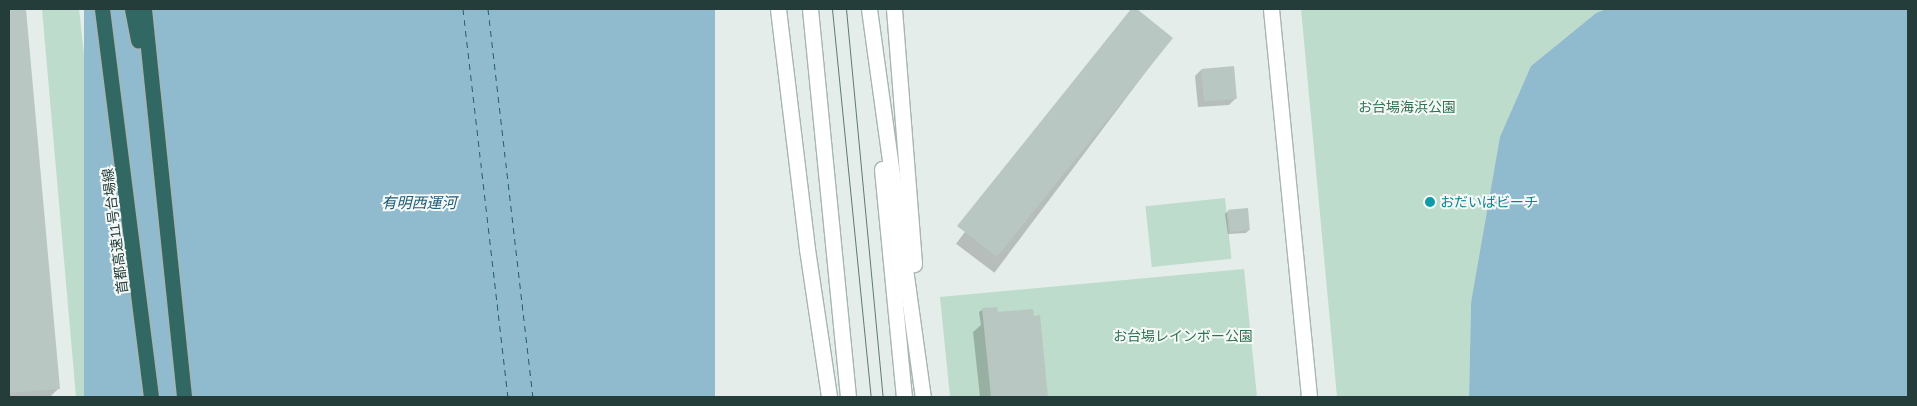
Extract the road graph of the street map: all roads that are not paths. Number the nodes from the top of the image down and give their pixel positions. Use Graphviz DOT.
graph roads {
  1 [pos="98,9"];
  2 [pos="102,9"];
  3 [pos="132,9"];
  4 [pos="144,9"];
  5 [pos="778,9"];
  6 [pos="810,9"];
  7 [pos="868,9"];
  8 [pos="894,9"];
  9 [pos="1271,9"];
  10 [pos="111,61"];
  11 [pos="158,150"];
  12 [pos="151,397"];
  13 [pos="184,397"];
  14 [pos="829,397"];
  15 [pos="848,397"];
  16 [pos="904,397"];
  17 [pos="924,397"];
  18 [pos="1309,397"];
  1 -- 10 [label="highway"];
  2 -- 10 [label="highway"];
  3 -- 11 [label="highway"];
  4 -- 11 [label="highway"];
  5 -- 14 [label="street"];
  6 -- 15 [label="street"];
  7 -- 16 [label="street"];
  7 -- 17 [label="street"];
  8 -- 17 [label="street"];
  9 -- 18 [label="street"];
  10 -- 12 [label="highway, 首都高速11号台場線"];
  11 -- 13 [label="highway"];
}
